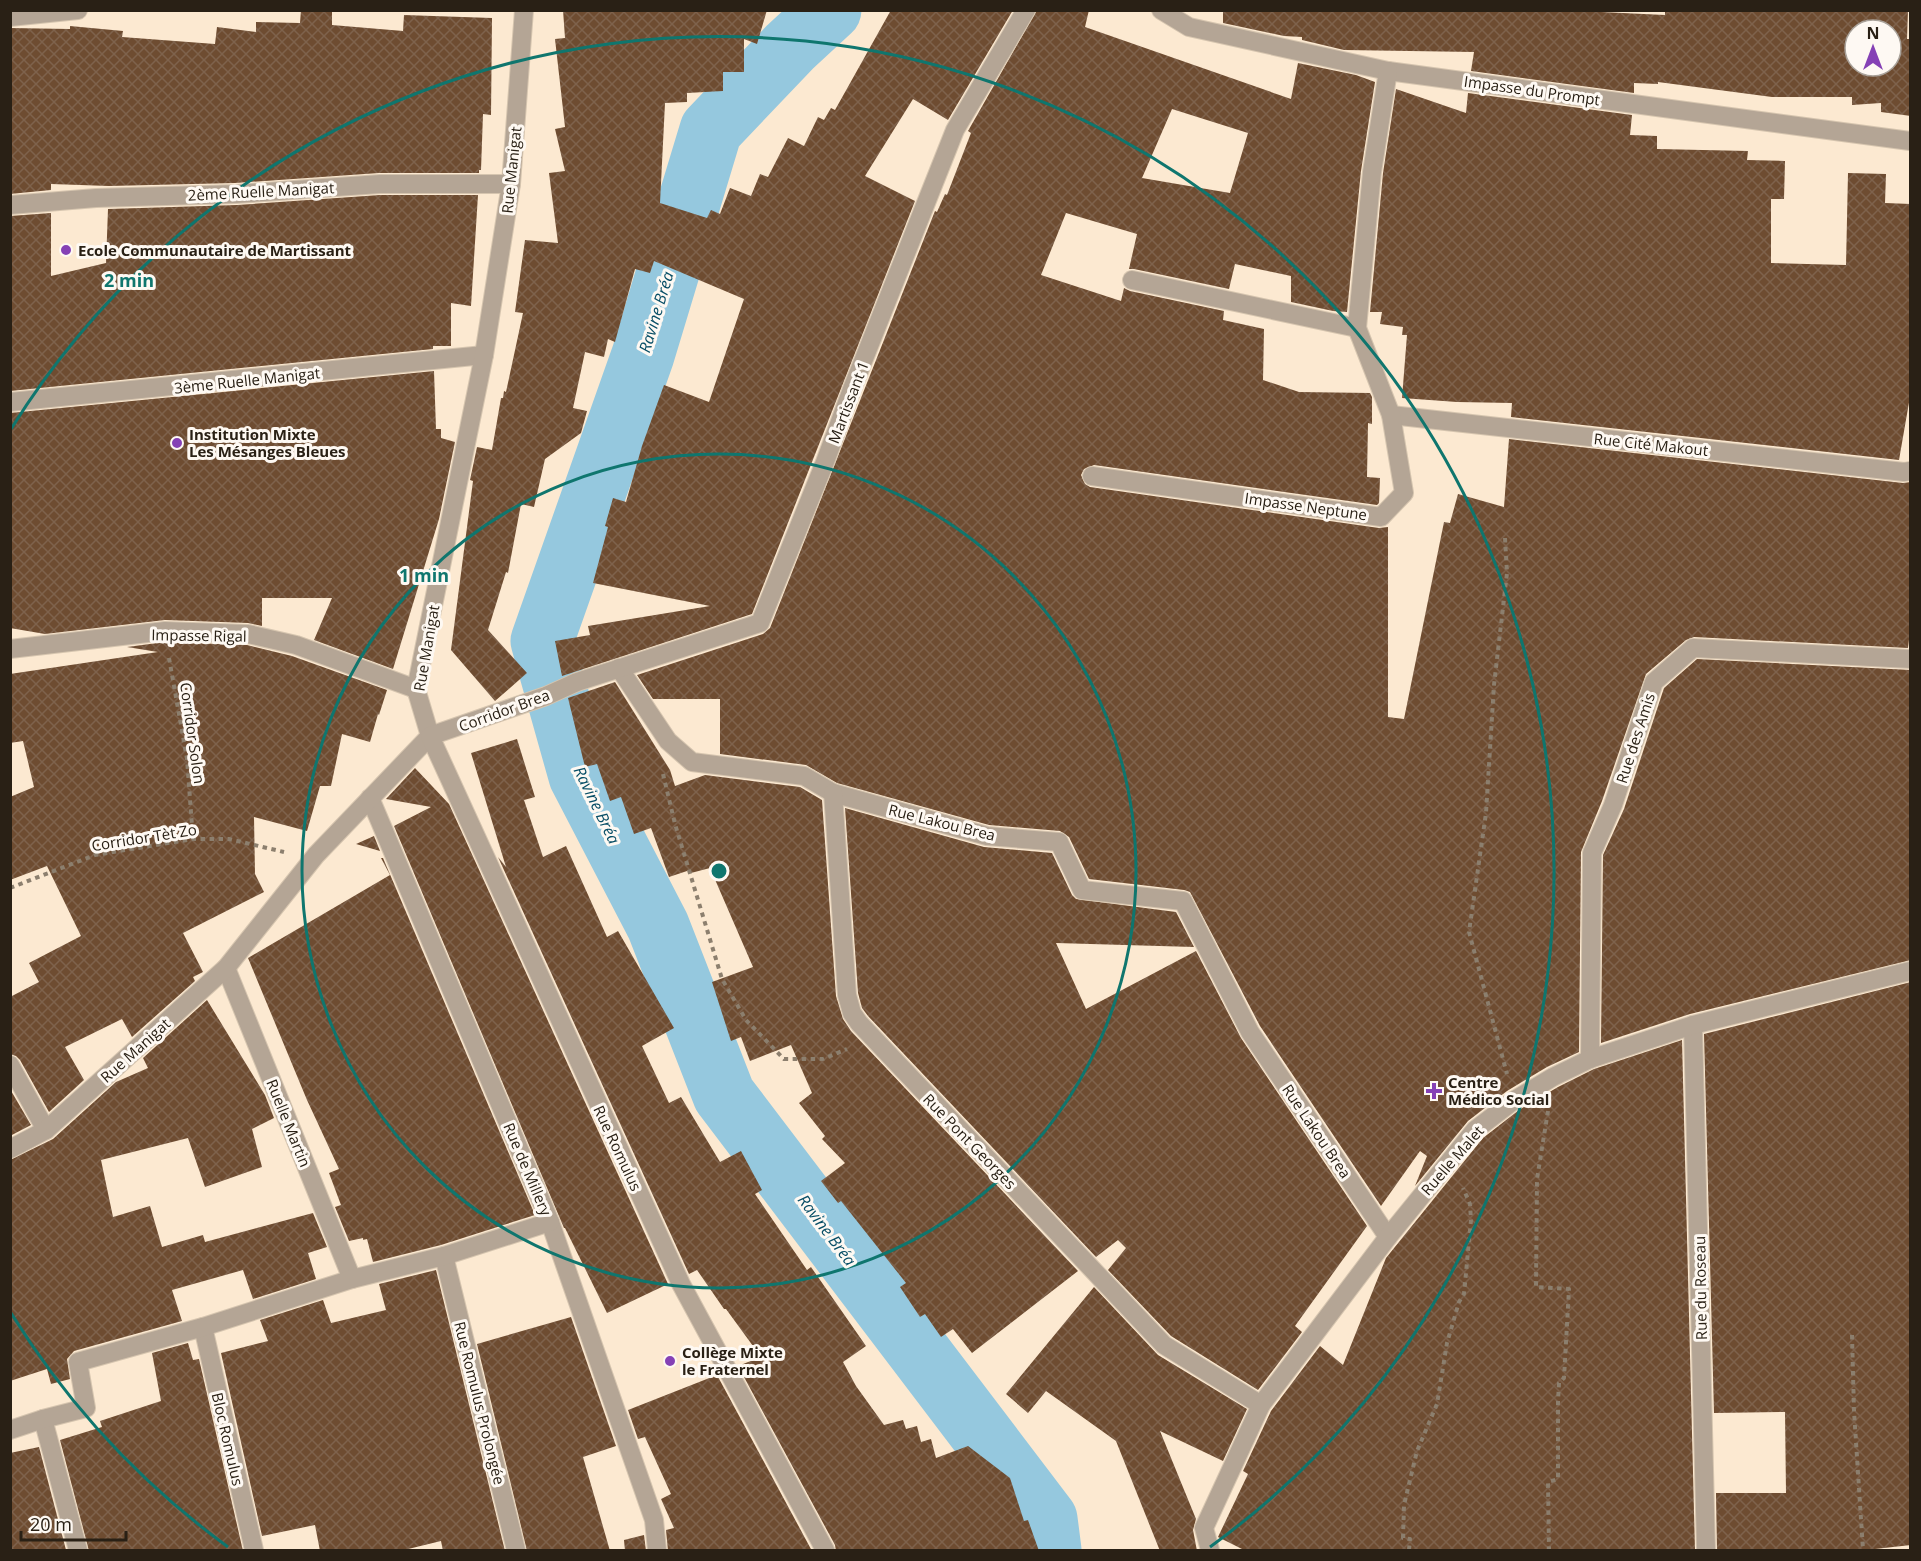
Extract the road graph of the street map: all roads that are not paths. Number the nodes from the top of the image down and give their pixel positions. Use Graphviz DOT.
graph roads {
  1 [pos="78,10"];
  2 [pos="524,10"];
  3 [pos="1026,10"];
  4 [pos="1161,10"];
  5 [pos="10,17"];
  6 [pos="1388,71"];
  7 [pos="1911,141"];
  8 [pos="511,184"];
  9 [pos="10,205"];
  10 [pos="1132,280"];
  11 [pos="1357,328"];
  12 [pos="484,355"];
  13 [pos="10,402"];
  14 [pos="1391,415"];
  15 [pos="1911,471"];
  16 [pos="1092,476"];
  17 [pos="10,649"];
  18 [pos="1911,659"];
  19 [pos="618,668"];
  20 [pos="577,682"];
  21 [pos="416,689"];
  22 [pos="430,736"];
  23 [pos="833,793"];
  24 [pos="370,798"];
  25 [pos="226,968"];
  26 [pos="1911,971"];
  27 [pos="1693,1025"];
  28 [pos="1590,1059"];
  29 [pos="10,1065"];
  30 [pos="46,1130"];
  31 [pos="10,1149"];
  32 [pos="550,1222"];
  33 [pos="1388,1237"];
  34 [pos="444,1256"];
  35 [pos="352,1279"];
  36 [pos="203,1327"];
  37 [pos="1261,1405"];
  38 [pos="43,1419"];
  39 [pos="10,1431"];
  40 [pos="78,1551"];
  41 [pos="254,1551"];
  42 [pos="516,1551"];
  43 [pos="657,1551"];
  44 [pos="825,1551"];
  45 [pos="1210,1551"];
  46 [pos="1706,1551"];
  1 -- 5 [label="street"];
  2 -- 8 [label="street, Rue Manigat"];
  3 -- 19 [label="street, Martissant 1"];
  4 -- 6 [label="street, Impasse du Prompt"];
  6 -- 7 [label="street, Impasse du Prompt"];
  6 -- 11 [label="street, Impasse Neptune"];
  8 -- 9 [label="street, 2ème Ruelle Manigat"];
  8 -- 12 [label="street, Rue Manigat"];
  10 -- 11 [label="street"];
  11 -- 14 [label="street, Impasse Neptune"];
  12 -- 13 [label="street, 3ème Ruelle Manigat"];
  12 -- 21 [label="street, Rue Manigat"];
  14 -- 15 [label="street, Rue Cité Makout"];
  14 -- 16 [label="street, Impasse Neptune"];
  17 -- 21 [label="street, Impasse Rigal"];
  18 -- 28 [label="street, Rue des Amis"];
  19 -- 20 [label="street, Martissant 1"];
  19 -- 23 [label="street, Rue Lakou Brea"];
  20 -- 22 [label="street, Corridor Brea"];
  21 -- 22 [label="street, Rue Manigat"];
  22 -- 24 [label="street, Rue Manigat"];
  22 -- 44 [label="street, Rue Romulus"];
  23 -- 33 [label="street, Rue Lakou Brea"];
  23 -- 37 [label="street, Rue Pont Georges"];
  24 -- 25 [label="street, Rue Manigat"];
  24 -- 32 [label="street, Rue de Millery"];
  25 -- 30 [label="street, Rue Manigat"];
  25 -- 35 [label="street, Ruelle Martin"];
  26 -- 27 [label="street, Ruelle Malet"];
  27 -- 28 [label="street, Ruelle Malet"];
  27 -- 46 [label="street, Rue du Roseau"];
  28 -- 33 [label="street, Ruelle Malet"];
  29 -- 30 [label="street"];
  30 -- 31 [label="street, Rue Manigat"];
  32 -- 34 [label="street"];
  32 -- 43 [label="street, Rue de Millery"];
  33 -- 37 [label="street, Ruelle Malet"];
  34 -- 35 [label="street"];
  34 -- 42 [label="street, Rue Romulus Prolongée"];
  35 -- 36 [label="street"];
  36 -- 38 [label="street"];
  36 -- 41 [label="street, Bloc Romulus"];
  37 -- 45 [label="street, Ruelle Malet"];
  38 -- 39 [label="street"];
  38 -- 40 [label="street"];
}
